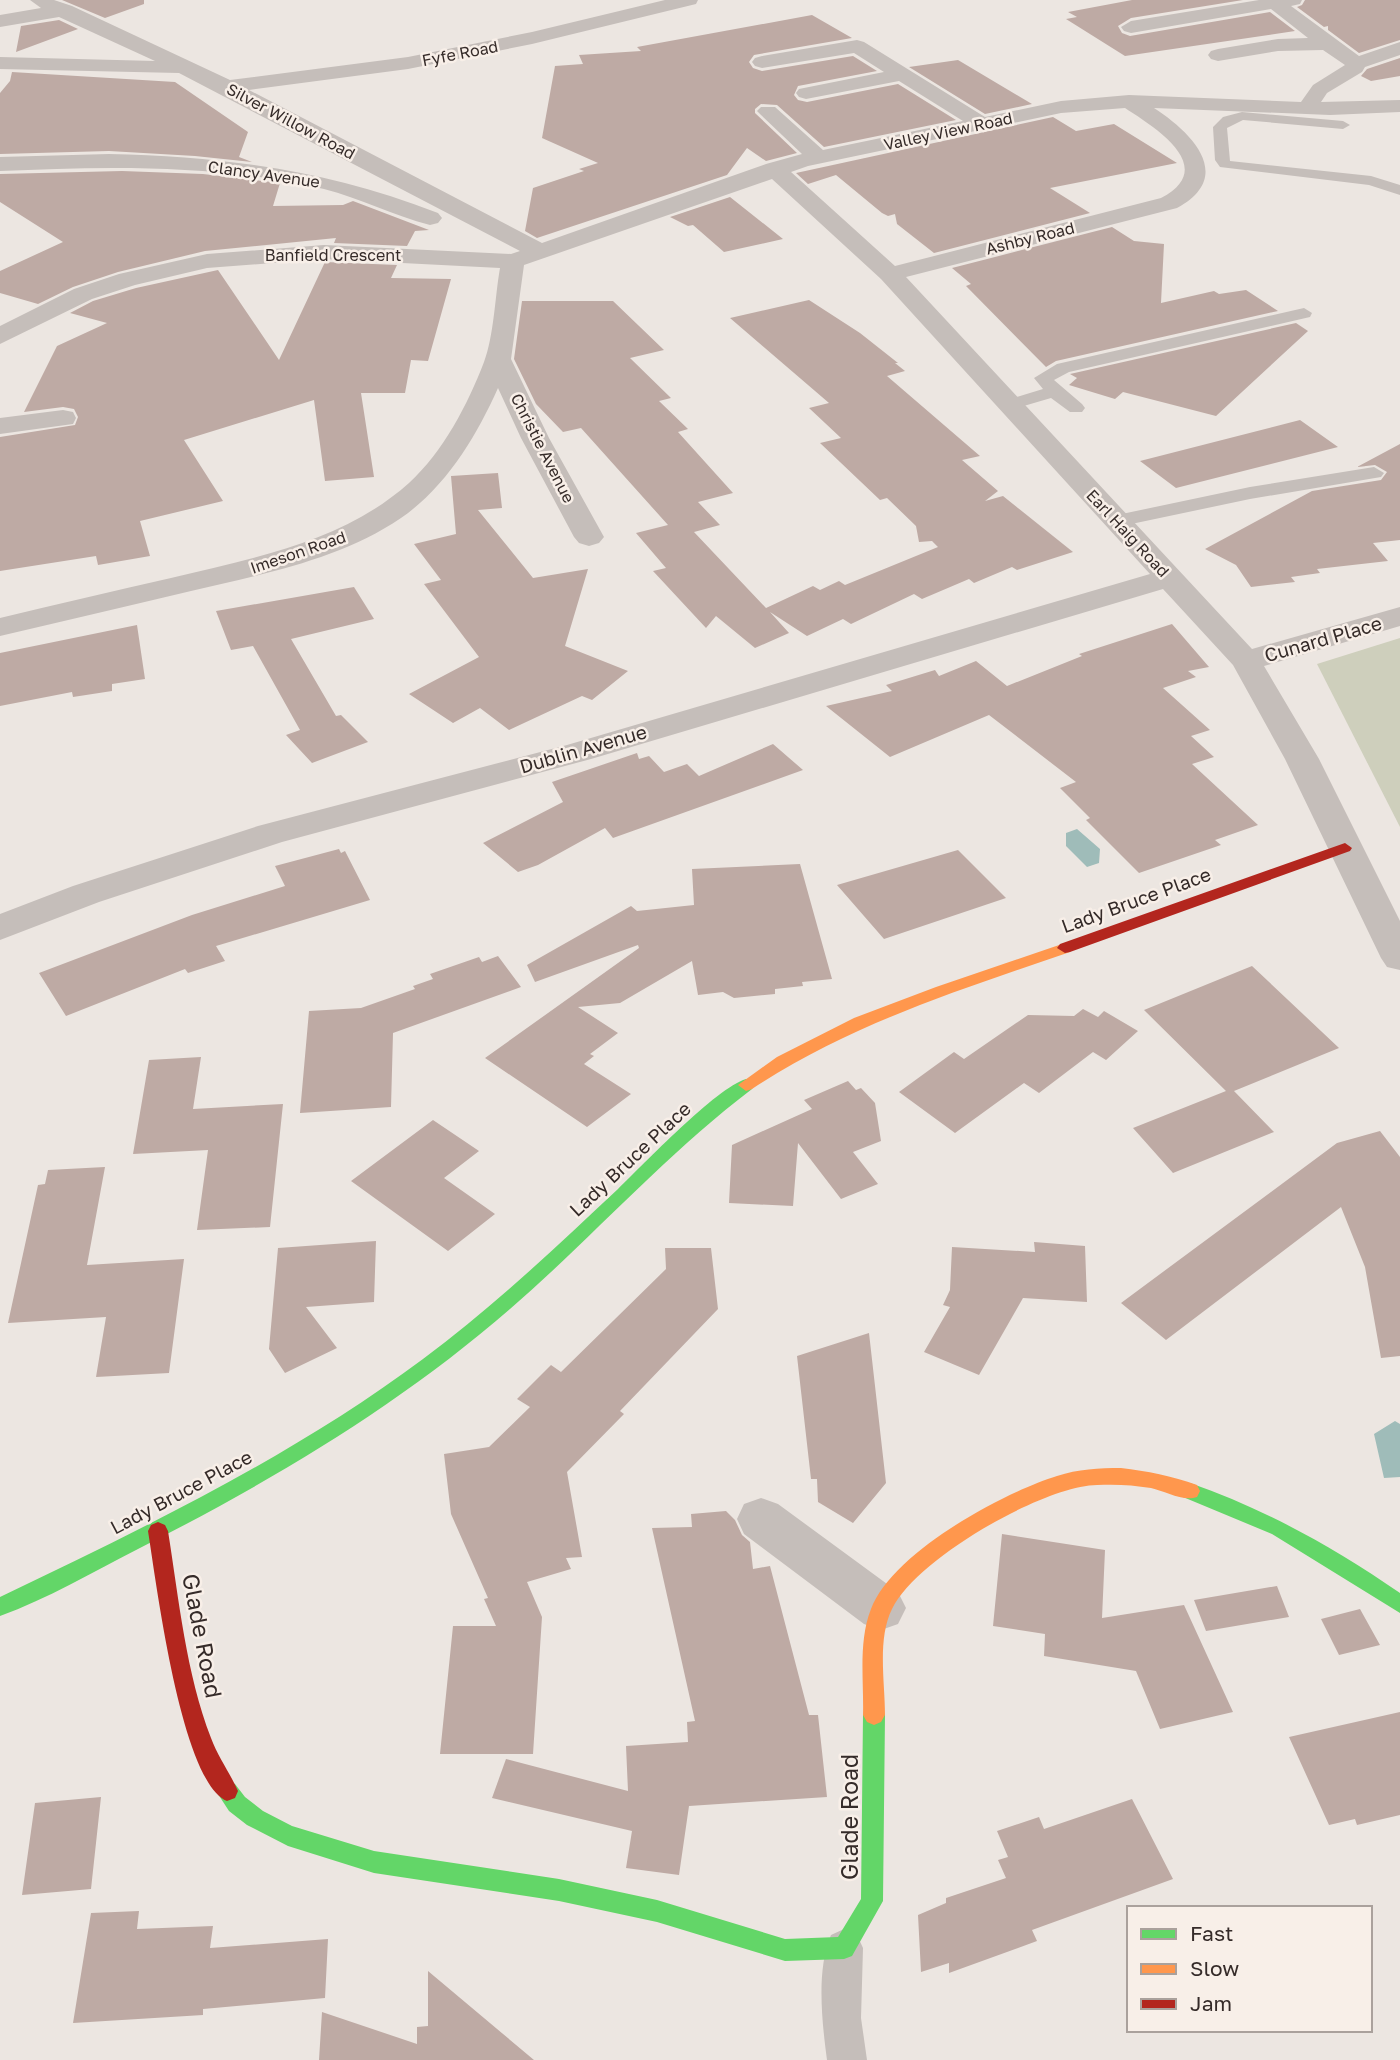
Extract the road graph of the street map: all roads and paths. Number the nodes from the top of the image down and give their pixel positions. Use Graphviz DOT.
graph roads {
  1 [pos="39,0"];
  2 [pos="689,0"];
  3 [pos="1284,1"];
  4 [pos="664,3"];
  5 [pos="65,10"];
  6 [pos="0,21"];
  7 [pos="1131,27"];
  8 [pos="1327,44"];
  9 [pos="1400,48"];
  10 [pos="1218,55"];
  11 [pos="762,62"];
  12 [pos="0,63"];
  13 [pos="1356,63"];
  14 [pos="186,68"];
  15 [pos="904,74"];
  16 [pos="227,86"];
  17 [pos="806,93"];
  18 [pos="1129,101"];
  19 [pos="955,106"];
  20 [pos="1400,106"];
  21 [pos="1307,108"];
  22 [pos="1373,109"];
  23 [pos="1240,110"];
  24 [pos="768,111"];
  25 [pos="928,112"];
  26 [pos="982,124"];
  27 [pos="1343,125"];
  28 [pos="1400,130"];
  29 [pos="818,157"];
  30 [pos="0,164"];
  31 [pos="774,169"];
  32 [pos="1400,190"];
  33 [pos="526,256"];
  34 [pos="890,274"];
  35 [pos="1304,313"];
  36 [pos="0,336"];
  37 [pos="498,359"];
  38 [pos="1054,391"];
  39 [pos="1010,405"];
  40 [pos="1076,408"];
  41 [pos="63,418"];
  42 [pos="0,426"];
  43 [pos="1374,474"];
  44 [pos="1117,521"];
  45 [pos="589,537"];
  46 [pos="1169,578"];
  47 [pos="1400,616"];
  48 [pos="0,627"];
  49 [pos="1246,662"];
  50 [pos="1345,848"];
  51 [pos="0,928"];
  52 [pos="1400,958"];
  53 [pos="761,1519"];
  54 [pos="158,1531"];
  55 [pos="1400,1604"];
  56 [pos="0,1608"];
  57 [pos="881,1608"];
  58 [pos="844,1948"];
  59 [pos="847,2060"];
  1 -- 5 [label="street, Silver Willow Road"];
  2 -- 4 [label="street, Fyfe Road"];
  3 -- 7 [label="street"];
  3 -- 8 [label="street"];
  4 -- 16 [label="street, Fyfe Road"];
  5 -- 6 [label="street"];
  5 -- 14 [label="street, Silver Willow Road"];
  8 -- 10 [label="street"];
  8 -- 13 [label="street"];
  9 -- 13 [label="street"];
  11 -- 15 [label="street"];
  12 -- 14 [label="street"];
  13 -- 21 [label="street"];
  14 -- 16 [label="street, Silver Willow Road"];
  15 -- 17 [label="street"];
  15 -- 19 [label="street"];
  16 -- 33 [label="street, Silver Willow Road"];
  18 -- 23 [label="street, Valley View Road"];
  18 -- 26 [label="street, Valley View Road"];
  18 -- 34 [label="street, Ashby Road"];
  19 -- 25 [label="street"];
  19 -- 26 [label="street"];
  20 -- 22 [label="street, Valley View Road"];
  21 -- 22 [label="street, Valley View Road"];
  21 -- 23 [label="street, Valley View Road"];
  22 -- 28 [label="street"];
  23 -- 27 [label="lane"];
  23 -- 32 [label="lane"];
  24 -- 29 [label="street"];
  26 -- 29 [label="street, Valley View Road"];
  29 -- 31 [label="street, Valley View Road"];
  30 -- 33 [label="street, Clancy Avenue"];
  31 -- 33 [label="street, Valley View Road"];
  31 -- 34 [label="street, Earl Haig Road"];
  33 -- 36 [label="street, Banfield Crescent"];
  33 -- 37 [label="street, Imeson Road"];
  34 -- 39 [label="street, Earl Haig Road"];
  35 -- 38 [label="lane"];
  37 -- 45 [label="street, Christie Avenue"];
  37 -- 48 [label="street, Imeson Road"];
  38 -- 39 [label="lane"];
  38 -- 40 [label="lane"];
  39 -- 44 [label="street, Earl Haig Road"];
  41 -- 42 [label="street"];
  43 -- 44 [label="lane"];
  44 -- 46 [label="street, Earl Haig Road"];
  46 -- 49 [label="street, Earl Haig Road"];
  46 -- 51 [label="street, Dublin Avenue"];
  47 -- 49 [label="street, Cunard Place"];
  49 -- 50 [label="street, Earl Haig Road"];
  50 -- 52 [label="street, Earl Haig Road"];
  50 -- 54 [label="street, Lady Bruce Place"];
  53 -- 57 [label="street"];
  54 -- 56 [label="street, Lady Bruce Place"];
  54 -- 58 [label="street, Glade Road"];
  55 -- 57 [label="street, Glade Road"];
  57 -- 58 [label="street, Glade Road"];
  58 -- 59 [label="lane"];
}
